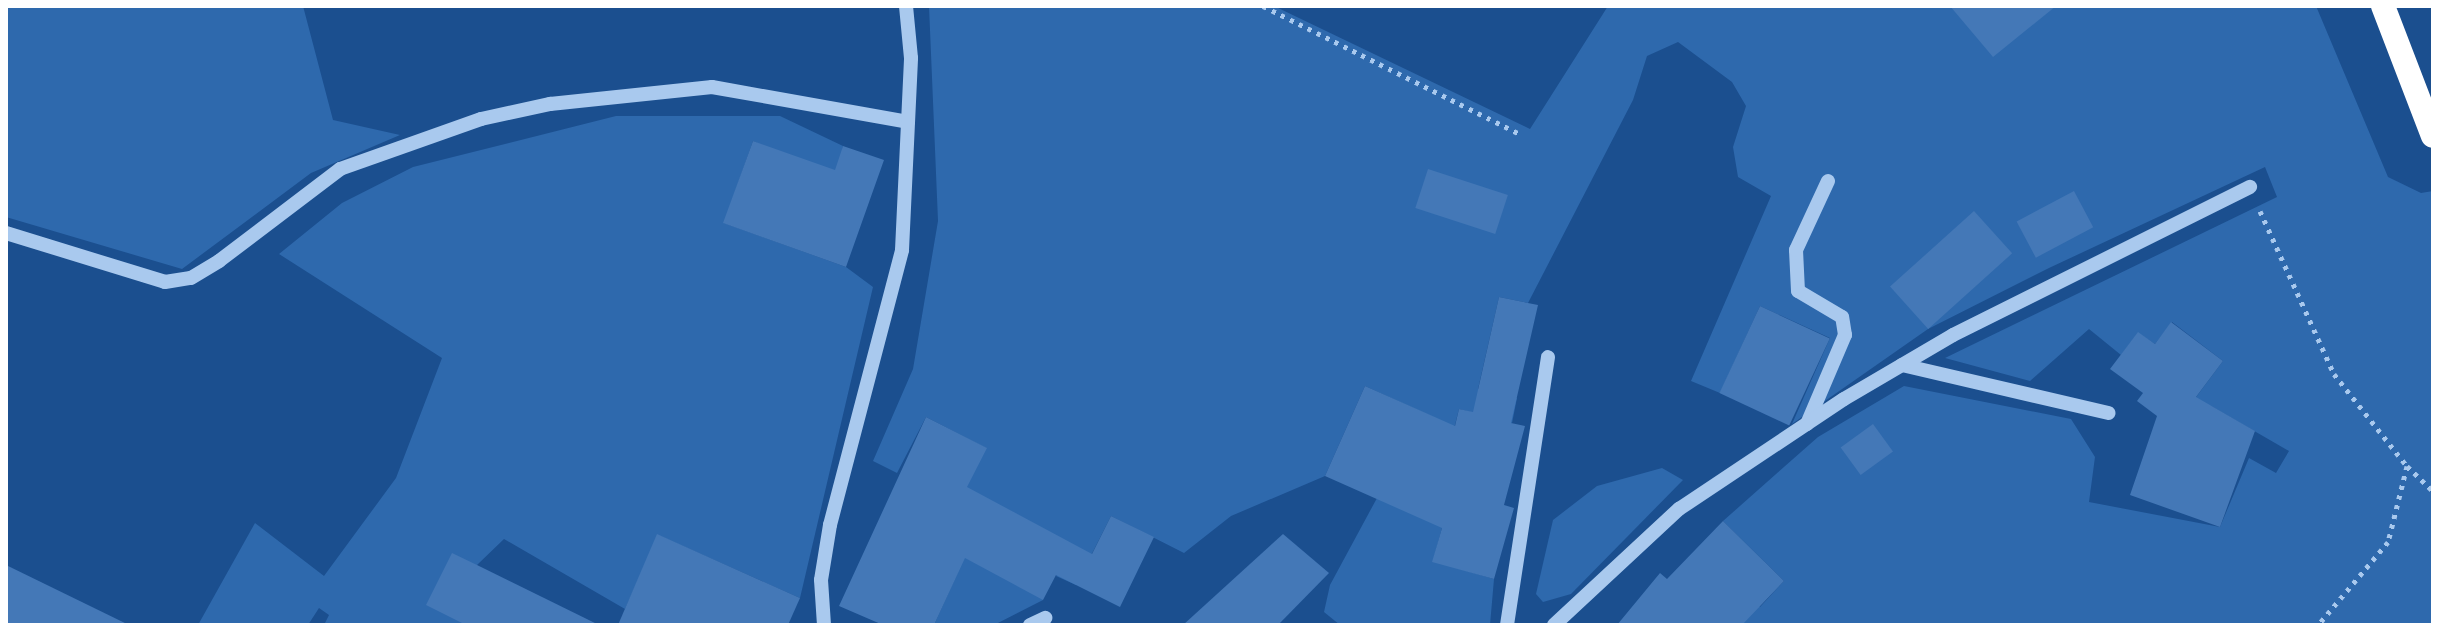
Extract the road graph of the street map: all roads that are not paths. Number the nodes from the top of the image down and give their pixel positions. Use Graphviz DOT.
graph roads {
  1 [pos="906,6"];
  2 [pos="2383,6"];
  3 [pos="908,122"];
  4 [pos="2433,136"];
  5 [pos="1828,181"];
  6 [pos="2250,187"];
  7 [pos="6,233"];
  8 [pos="1548,357"];
  9 [pos="1902,365"];
  10 [pos="2109,413"];
  11 [pos="1807,424"];
  12 [pos="1045,618"];
  13 [pos="824,625"];
  14 [pos="1030,625"];
  15 [pos="1507,625"];
  16 [pos="1554,625"];
  1 -- 3 [label="street"];
  2 -- 4 [label="highway"];
  3 -- 7 [label="street"];
  3 -- 13 [label="street"];
  5 -- 11 [label="street"];
  6 -- 9 [label="street"];
  8 -- 15 [label="street"];
  9 -- 10 [label="street"];
  9 -- 11 [label="street"];
  11 -- 16 [label="street"];
  12 -- 14 [label="street"];
}
